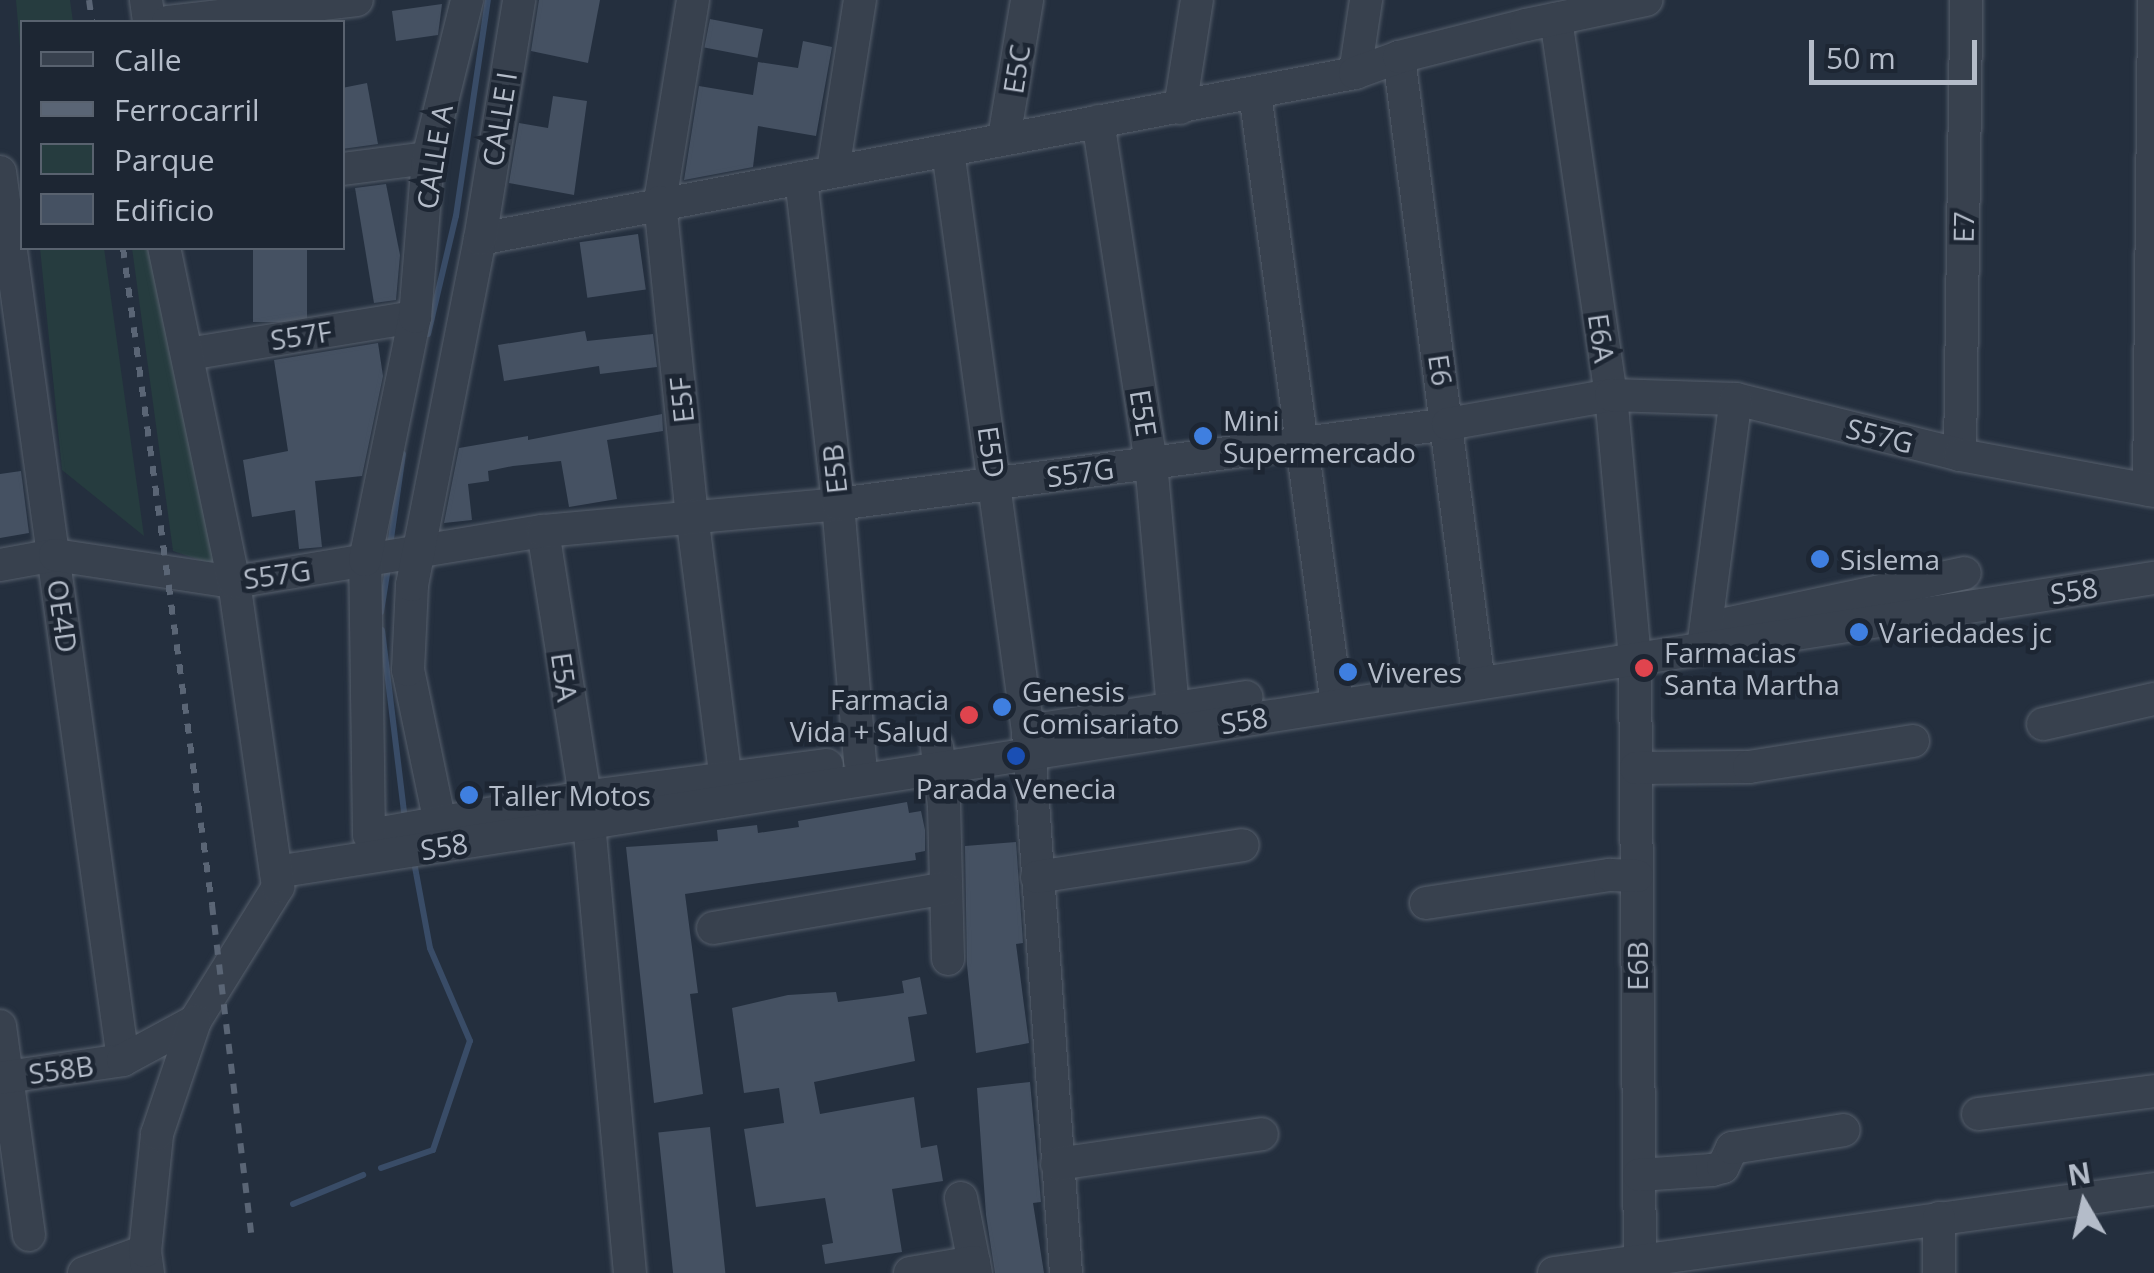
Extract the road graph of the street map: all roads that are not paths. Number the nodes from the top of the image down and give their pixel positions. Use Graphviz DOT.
graph roads {
  1 [pos="357,0"];
  2 [pos="467,0"];
  3 [pos="519,0"];
  4 [pos="692,0"];
  5 [pos="860,0"];
  6 [pos="1027,0"];
  7 [pos="1197,0"];
  8 [pos="1366,0"];
  9 [pos="1646,0"];
  10 [pos="1966,0"];
  11 [pos="2154,0"];
  12 [pos="1537,15"];
  13 [pos="185,20"];
  14 [pos="1399,57"];
  15 [pos="1355,73"];
  16 [pos="1255,94"];
  17 [pos="1180,108"];
  18 [pos="1098,120"];
  19 [pos="1004,138"];
  20 [pos="948,151"];
  21 [pos="428,158"];
  22 [pos="345,169"];
  23 [pos="0,172"];
  24 [pos="817,174"];
  25 [pos="660,202"];
  26 [pos="4,228"];
  27 [pos="480,239"];
  28 [pos="164,250"];
  29 [pos="415,317"];
  30 [pos="188,354"];
  31 [pos="1611,395"];
  32 [pos="1736,398"];
  33 [pos="1448,424"];
  34 [pos="1302,444"];
  35 [pos="1960,455"];
  36 [pos="1152,462"];
  37 [pos="996,483"];
  38 [pos="2151,491"];
  39 [pos="838,504"];
  40 [pos="692,515"];
  41 [pos="544,532"];
  42 [pos="416,552"];
  43 [pos="55,556"];
  44 [pos="365,560"];
  45 [pos="0,565"];
  46 [pos="1965,573"];
  47 [pos="2154,578"];
  48 [pos="234,582"];
  49 [pos="1702,638"];
  50 [pos="1632,649"];
  51 [pos="1477,673"];
  52 [pos="1335,696"];
  53 [pos="2154,699"];
  54 [pos="1173,708"];
  55 [pos="2043,724"];
  56 [pos="1913,741"];
  57 [pos="1027,742"];
  58 [pos="938,758"];
  59 [pos="860,762"];
  60 [pos="1636,768"];
  61 [pos="726,788"];
  62 [pos="586,810"];
  63 [pos="440,823"];
  64 [pos="369,836"];
  65 [pos="1243,845"];
  66 [pos="275,862"];
  67 [pos="1636,876"];
  68 [pos="1036,877"];
  69 [pos="946,888"];
  70 [pos="1426,903"];
  71 [pos="713,928"];
  72 [pos="948,959"];
  73 [pos="194,1021"];
  74 [pos="0,1026"];
  75 [pos="122,1060"];
  76 [pos="3,1078"];
  77 [pos="2154,1091"];
  78 [pos="1978,1114"];
  79 [pos="1844,1130"];
  80 [pos="1262,1134"];
  81 [pos="1057,1164"];
  82 [pos="1639,1175"];
  83 [pos="2154,1188"];
  84 [pos="961,1198"];
  85 [pos="1939,1218"];
  86 [pos="29,1236"];
  87 [pos="147,1262"];
  88 [pos="1640,1265"];
  89 [pos="975,1268"];
  90 [pos="84,1273"];
  91 [pos="630,1273"];
  92 [pos="910,1273"];
  93 [pos="1066,1273"];
  94 [pos="1554,1273"];
  95 [pos="1938,1273"];
  1 -- 13 [label="street"];
  2 -- 21 [label="street, CALLE A"];
  3 -- 27 [label="street, CALLE I"];
  4 -- 25 [label="street, E5F"];
  5 -- 24 [label="street, E5B"];
  6 -- 19 [label="street, E5C"];
  7 -- 17 [label="street"];
  8 -- 15 [label="street"];
  9 -- 12 [label="street"];
  10 -- 35 [label="street, E7"];
  11 -- 38 [label="street"];
  12 -- 14 [label="street"];
  12 -- 31 [label="street, E6A"];
  14 -- 15 [label="street"];
  14 -- 33 [label="street, E6"];
  15 -- 16 [label="street"];
  16 -- 17 [label="street"];
  16 -- 34 [label="street"];
  17 -- 18 [label="street"];
  18 -- 19 [label="street"];
  18 -- 36 [label="street, E5E"];
  19 -- 20 [label="street"];
  20 -- 24 [label="street"];
  20 -- 37 [label="street, E5D"];
  21 -- 22 [label="street"];
  21 -- 29 [label="street, CALLE A"];
  23 -- 26 [label="street, OE4D"];
  24 -- 25 [label="street"];
  24 -- 39 [label="street, E5B"];
  25 -- 27 [label="street"];
  25 -- 40 [label="street, E5F"];
  26 -- 43 [label="street, OE4D"];
  27 -- 42 [label="street, CALLE I"];
  28 -- 30 [label="street"];
  29 -- 30 [label="street, S57F"];
  29 -- 44 [label="street, CALLE A"];
  30 -- 48 [label="street"];
  31 -- 32 [label="street, S57G"];
  31 -- 33 [label="street, S57G"];
  31 -- 50 [label="street, E6A"];
  32 -- 35 [label="street, S57G"];
  32 -- 49 [label="street"];
  33 -- 34 [label="street, S57G"];
  33 -- 51 [label="street, E6"];
  34 -- 36 [label="street, S57G"];
  34 -- 52 [label="street"];
  35 -- 38 [label="street, S57G"];
  36 -- 37 [label="street, S57G"];
  36 -- 54 [label="street, E5E"];
  37 -- 39 [label="street, S57G"];
  37 -- 57 [label="street, E5D"];
  39 -- 40 [label="street, S57G"];
  39 -- 59 [label="street, E5B"];
  40 -- 41 [label="street, S57G"];
  40 -- 61 [label="street, E5F"];
  41 -- 42 [label="street, S57G"];
  41 -- 62 [label="street, E5A"];
  42 -- 44 [label="street, S57G"];
  42 -- 63 [label="street, CALLE I"];
  43 -- 45 [label="street, S57G"];
  43 -- 48 [label="street, S57G"];
  43 -- 75 [label="street, OE4D"];
  44 -- 48 [label="street, S57G"];
  44 -- 64 [label="street, CALLE A"];
  46 -- 49 [label="street, S58"];
  47 -- 49 [label="street, S58"];
  48 -- 66 [label="street"];
  49 -- 50 [label="street, S58"];
  50 -- 51 [label="street, S58"];
  50 -- 60 [label="street, E6B"];
  51 -- 52 [label="street, S58"];
  52 -- 54 [label="street, S58"];
  52 -- 57 [label="street, S58"];
  53 -- 55 [label="street"];
  54 -- 57 [label="street, S58"];
  56 -- 60 [label="street"];
  57 -- 58 [label="street, S58"];
  57 -- 68 [label="street, E5D"];
  58 -- 59 [label="street, S58"];
  58 -- 61 [label="street, S58"];
  58 -- 69 [label="street"];
  59 -- 61 [label="street, S58"];
  60 -- 67 [label="street, E6B"];
  61 -- 62 [label="street, S58"];
  62 -- 63 [label="street, S58"];
  62 -- 66 [label="street, S58"];
  62 -- 91 [label="street, E5A"];
  63 -- 64 [label="street, S58"];
  64 -- 66 [label="street, S58"];
  65 -- 68 [label="street"];
  66 -- 73 [label="street"];
  67 -- 70 [label="street"];
  67 -- 82 [label="street, E6B"];
  68 -- 81 [label="street, E5D"];
  69 -- 71 [label="street"];
  69 -- 72 [label="street"];
  73 -- 75 [label="street"];
  73 -- 87 [label="street"];
  74 -- 76 [label="street"];
  75 -- 76 [label="street, S58B"];
  76 -- 86 [label="street"];
  77 -- 78 [label="street"];
  79 -- 82 [label="street"];
  80 -- 81 [label="street"];
  81 -- 93 [label="street, E5D"];
  82 -- 88 [label="street, E6B"];
  83 -- 85 [label="street"];
  84 -- 89 [label="street"];
  85 -- 88 [label="street"];
  85 -- 95 [label="street"];
  87 -- 90 [label="street"];
  88 -- 94 [label="street"];
  89 -- 92 [label="street"];
}
